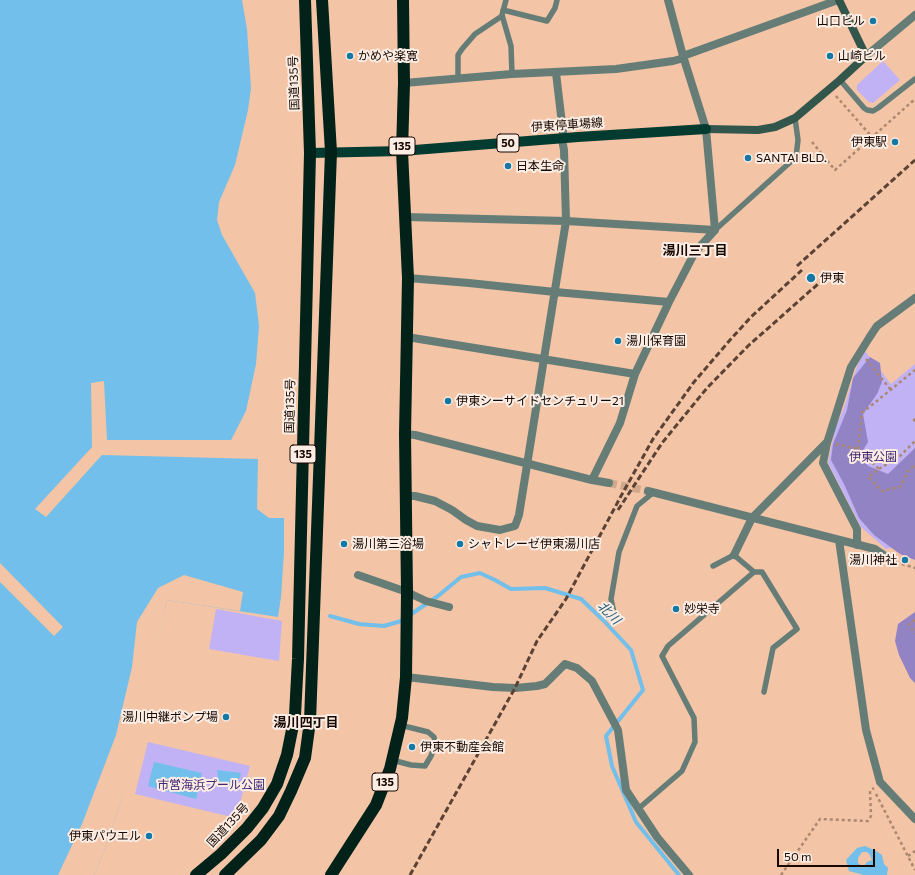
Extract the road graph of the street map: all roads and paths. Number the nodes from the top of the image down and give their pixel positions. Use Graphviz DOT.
graph roads {
  1 [pos="305,0"];
  2 [pos="322,0"];
  3 [pos="403,0"];
  4 [pos="506,0"];
  5 [pos="557,0"];
  6 [pos="668,0"];
  7 [pos="838,0"];
  8 [pos="502,13"];
  9 [pos="915,15"];
  10 [pos="866,56"];
  11 [pos="684,57"];
  12 [pos="556,73"];
  13 [pos="512,74"];
  14 [pos="458,78"];
  15 [pos="915,79"];
  16 [pos="840,80"];
  17 [pos="404,83"];
  18 [pos="830,89"];
  19 [pos="915,99"];
  20 [pos="912,102"];
  21 [pos="915,106"];
  22 [pos="795,118"];
  23 [pos="706,129"];
  24 [pos="872,137"];
  25 [pos="562,138"];
  26 [pos="812,142"];
  27 [pos="402,151"];
  28 [pos="331,152"];
  29 [pos="310,153"];
  30 [pos="406,217"];
  31 [pos="566,221"];
  32 [pos="715,230"];
  33 [pos="408,278"];
  34 [pos="554,292"];
  35 [pos="915,298"];
  36 [pos="669,302"];
  37 [pos="407,337"];
  38 [pos="860,352"];
  39 [pos="544,360"];
  40 [pos="915,370"];
  41 [pos="635,374"];
  42 [pos="891,390"];
  43 [pos="405,434"];
  44 [pos="915,441"];
  45 [pos="827,442"];
  46 [pos="858,449"];
  47 [pos="528,464"];
  48 [pos="915,466"];
  49 [pos="879,469"];
  50 [pos="592,480"];
  51 [pos="609,483"];
  52 [pos="651,492"];
  53 [pos="407,496"];
  54 [pos="752,518"];
  55 [pos="838,540"];
  56 [pos="857,545"];
  57 [pos="734,555"];
  58 [pos="893,561"];
  59 [pos="713,566"];
  60 [pos="754,572"];
  61 [pos="358,575"];
  62 [pos="407,592"];
  63 [pos="449,607"];
  64 [pos="915,620"];
  65 [pos="616,622"];
  66 [pos="915,634"];
  67 [pos="406,677"];
  68 [pos="764,692"];
  69 [pos="400,725"];
  70 [pos="392,760"];
  71 [pos="880,782"];
  72 [pos="873,788"];
  73 [pos="638,809"];
  74 [pos="915,819"];
  75 [pos="915,852"];
  76 [pos="908,856"];
  77 [pos="915,870"];
  78 [pos="196,875"];
  79 [pos="225,875"];
  80 [pos="331,875"];
  81 [pos="688,875"];
  82 [pos="781,875"];
  1 -- 29 [label="highway, 国道135号 / 135"];
  2 -- 28 [label="highway, 135"];
  3 -- 17 [label="highway, 135"];
  4 -- 8 [label="lane"];
  5 -- 8 [label="lane"];
  6 -- 11 [label="street"];
  7 -- 10 [label="street"];
  7 -- 11 [label="street"];
  8 -- 13 [label="lane"];
  8 -- 14 [label="lane"];
  9 -- 10 [label="street"];
  10 -- 16 [label="street"];
  11 -- 12 [label="street"];
  11 -- 23 [label="street"];
  12 -- 13 [label="street"];
  12 -- 25 [label="street"];
  13 -- 14 [label="street"];
  14 -- 17 [label="street"];
  15 -- 16 [label="lane"];
  16 -- 18 [label="street"];
  17 -- 27 [label="highway, 135"];
  18 -- 22 [label="street"];
  18 -- 24 [label="path"];
  19 -- 20 [label="path"];
  20 -- 21 [label="path"];
  20 -- 24 [label="path"];
  22 -- 23 [label="street"];
  22 -- 32 [label="lane"];
  23 -- 25 [label="main road, 伊東停車場線 / 50"];
  23 -- 32 [label="street"];
  24 -- 26 [label="path"];
  25 -- 27 [label="main road, 伊東停車場線 / 50"];
  25 -- 31 [label="street"];
  27 -- 28 [label="main road, 伊東停車場線 / 50"];
  27 -- 30 [label="highway, 135"];
  28 -- 29 [label="main road, 伊東停車場線 / 50"];
  28 -- 79 [label="highway, 135"];
  29 -- 78 [label="highway, 国道135号 / 135"];
  30 -- 31 [label="street"];
  30 -- 33 [label="highway, 135"];
  31 -- 32 [label="street"];
  31 -- 34 [label="street"];
  32 -- 36 [label="street"];
  33 -- 34 [label="street"];
  33 -- 37 [label="highway, 135"];
  34 -- 36 [label="street"];
  34 -- 39 [label="street"];
  35 -- 38 [label="street"];
  36 -- 41 [label="street"];
  37 -- 39 [label="street"];
  37 -- 43 [label="highway, 135"];
  38 -- 42 [label="path"];
  38 -- 45 [label="street"];
  39 -- 41 [label="street"];
  39 -- 47 [label="street"];
  40 -- 42 [label="path"];
  41 -- 50 [label="street"];
  42 -- 46 [label="path"];
  43 -- 47 [label="street"];
  43 -- 53 [label="highway, 135"];
  44 -- 49 [label="path"];
  45 -- 46 [label="path"];
  45 -- 54 [label="street"];
  45 -- 56 [label="street"];
  46 -- 49 [label="path"];
  47 -- 50 [label="street"];
  47 -- 53 [label="street"];
  48 -- 49 [label="path"];
  50 -- 51 [label="street"];
  52 -- 54 [label="street"];
  52 -- 65 [label="lane"];
  53 -- 62 [label="highway, 135"];
  54 -- 55 [label="street"];
  54 -- 57 [label="street"];
  55 -- 56 [label="street"];
  55 -- 71 [label="street"];
  56 -- 58 [label="street"];
  57 -- 59 [label="lane"];
  57 -- 60 [label="lane"];
  60 -- 68 [label="lane"];
  60 -- 73 [label="lane"];
  61 -- 62 [label="street"];
  62 -- 63 [label="street"];
  62 -- 67 [label="highway, 135"];
  64 -- 66 [label="path"];
  67 -- 69 [label="highway, 135"];
  67 -- 73 [label="street"];
  69 -- 70 [label="highway, 135"];
  69 -- 70 [label="lane"];
  70 -- 80 [label="highway, 135"];
  71 -- 72 [label="path"];
  71 -- 74 [label="street"];
  72 -- 76 [label="path"];
  72 -- 82 [label="path"];
  73 -- 81 [label="street"];
  75 -- 76 [label="path"];
  76 -- 77 [label="path"];
}
